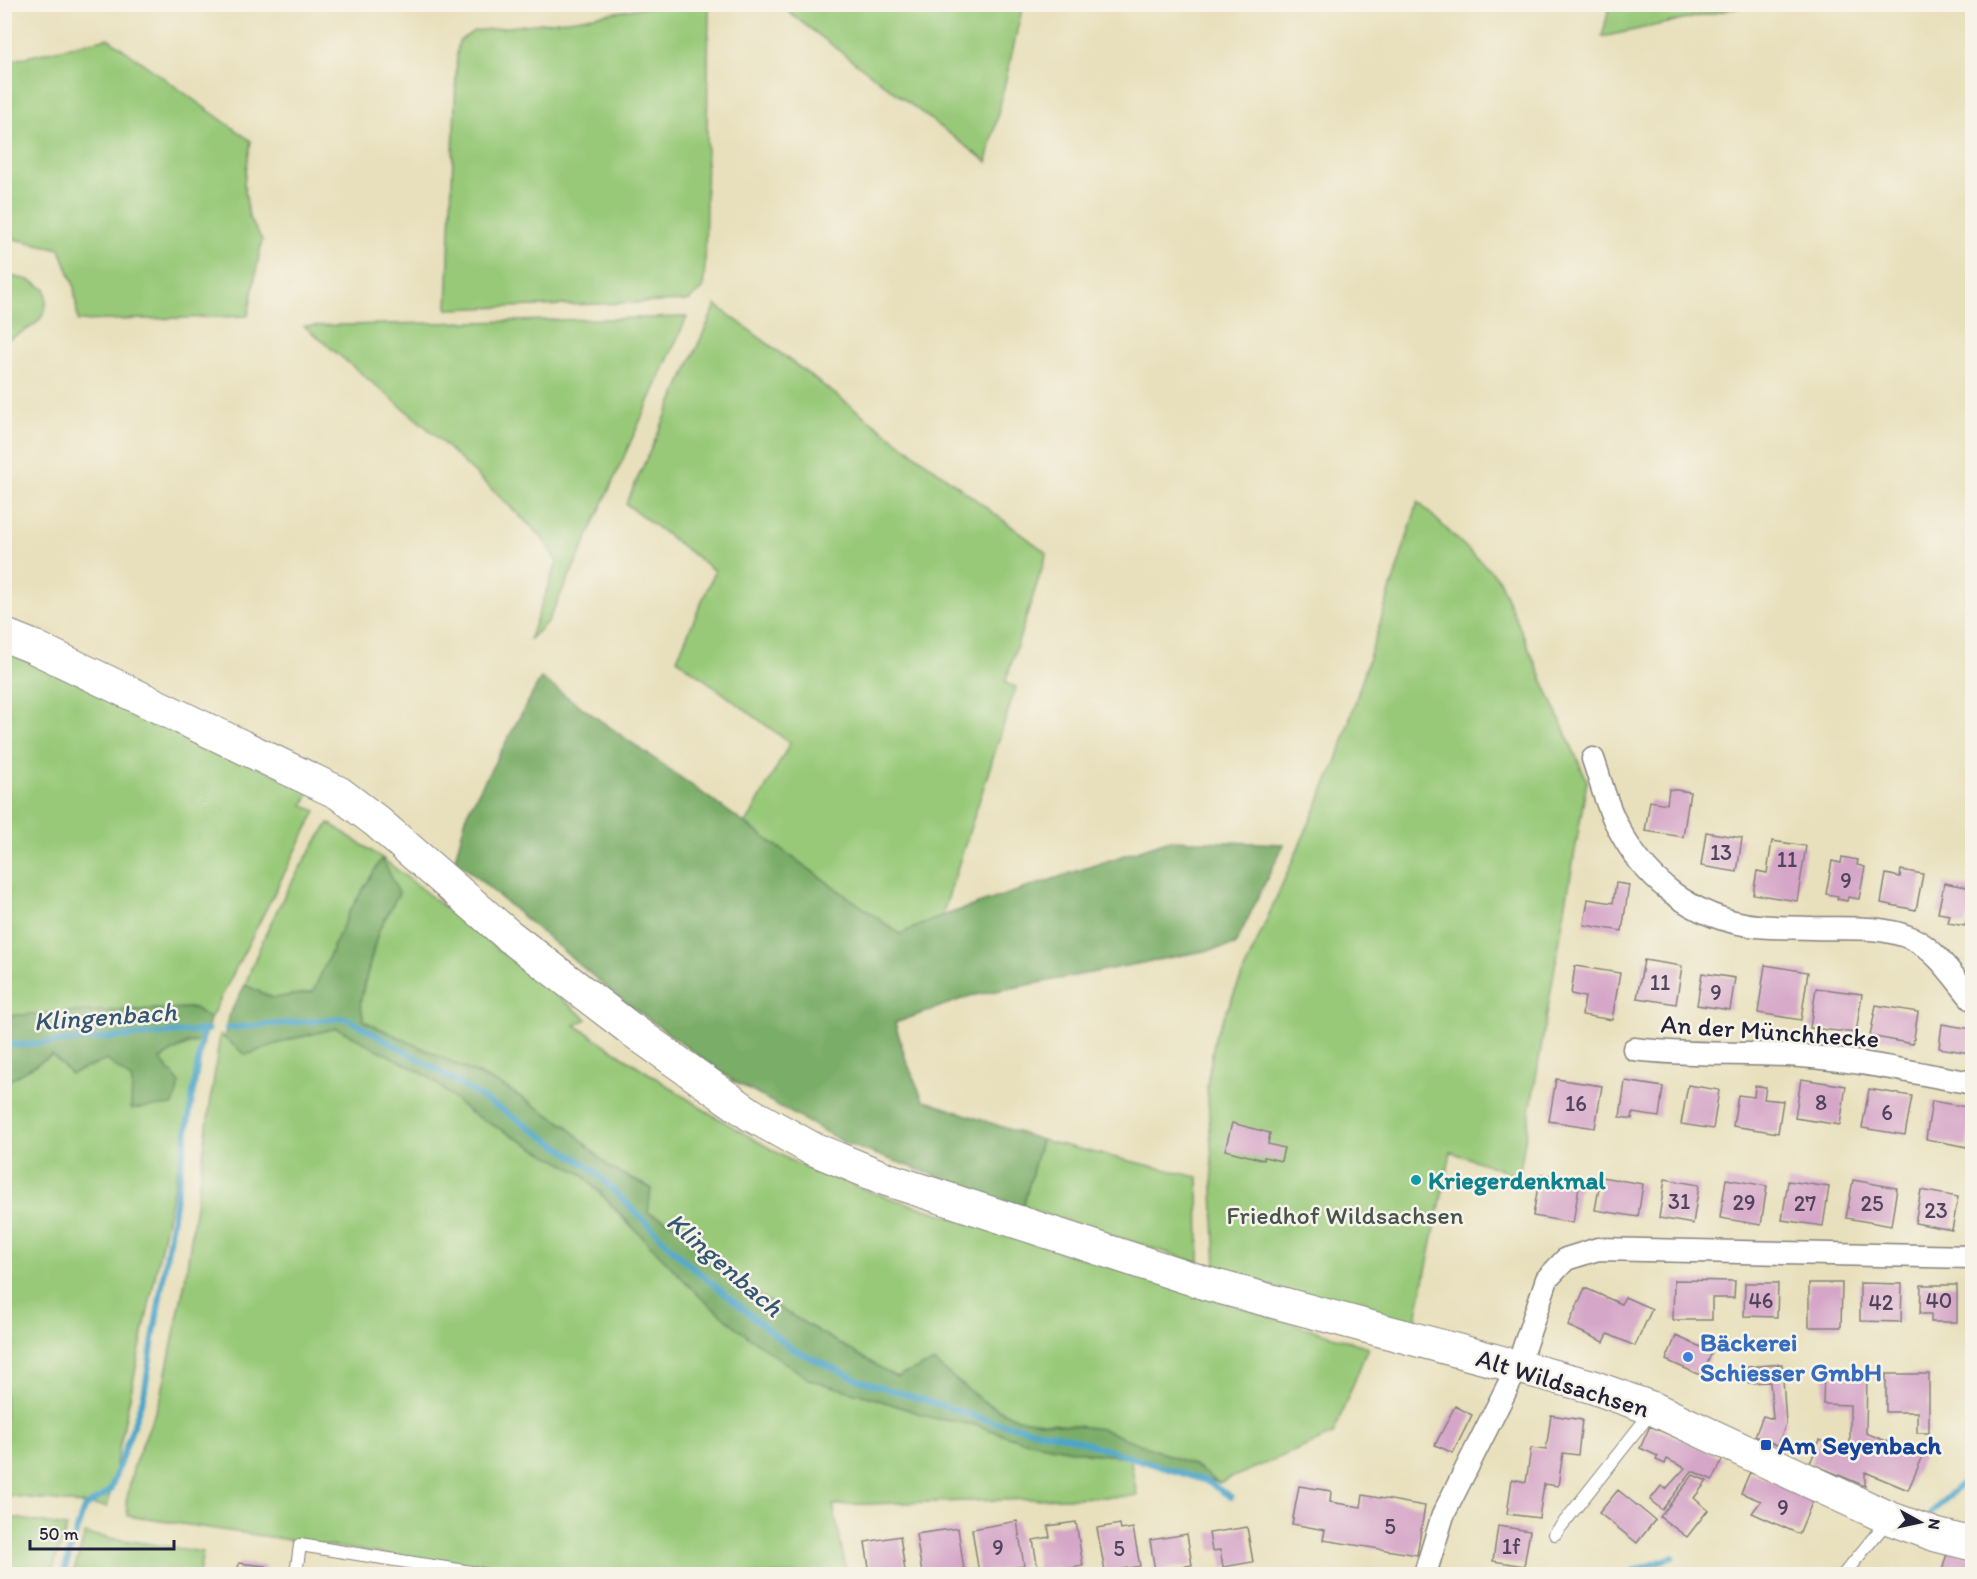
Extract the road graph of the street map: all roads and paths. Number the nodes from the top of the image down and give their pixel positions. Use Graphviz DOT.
graph roads {
  1 [pos="4,635"];
  2 [pos="1593,759"];
  3 [pos="1972,999"];
  4 [pos="1634,1049"];
  5 [pos="1972,1083"];
  6 [pos="1972,1257"];
  7 [pos="1517,1368"];
  8 [pos="1654,1409"];
  9 [pos="1889,1518"];
  10 [pos="1555,1534"];
  11 [pos="1972,1544"];
  12 [pos="296,1575"];
  13 [pos="484,1575"];
  14 [pos="1425,1575"];
  15 [pos="1844,1575"];
  1 -- 7 [label="main road, Alt Wildsachsen"];
  2 -- 3 [label="street"];
  4 -- 5 [label="street, An der Münchhecke"];
  6 -- 7 [label="street"];
  7 -- 8 [label="main road, Alt Wildsachsen"];
  7 -- 14 [label="street"];
  8 -- 9 [label="main road, Alt Wildsachsen"];
  8 -- 10 [label="lane"];
  9 -- 11 [label="main road, Alt Wildsachsen"];
  9 -- 15 [label="lane"];
  12 -- 13 [label="lane"];
}
